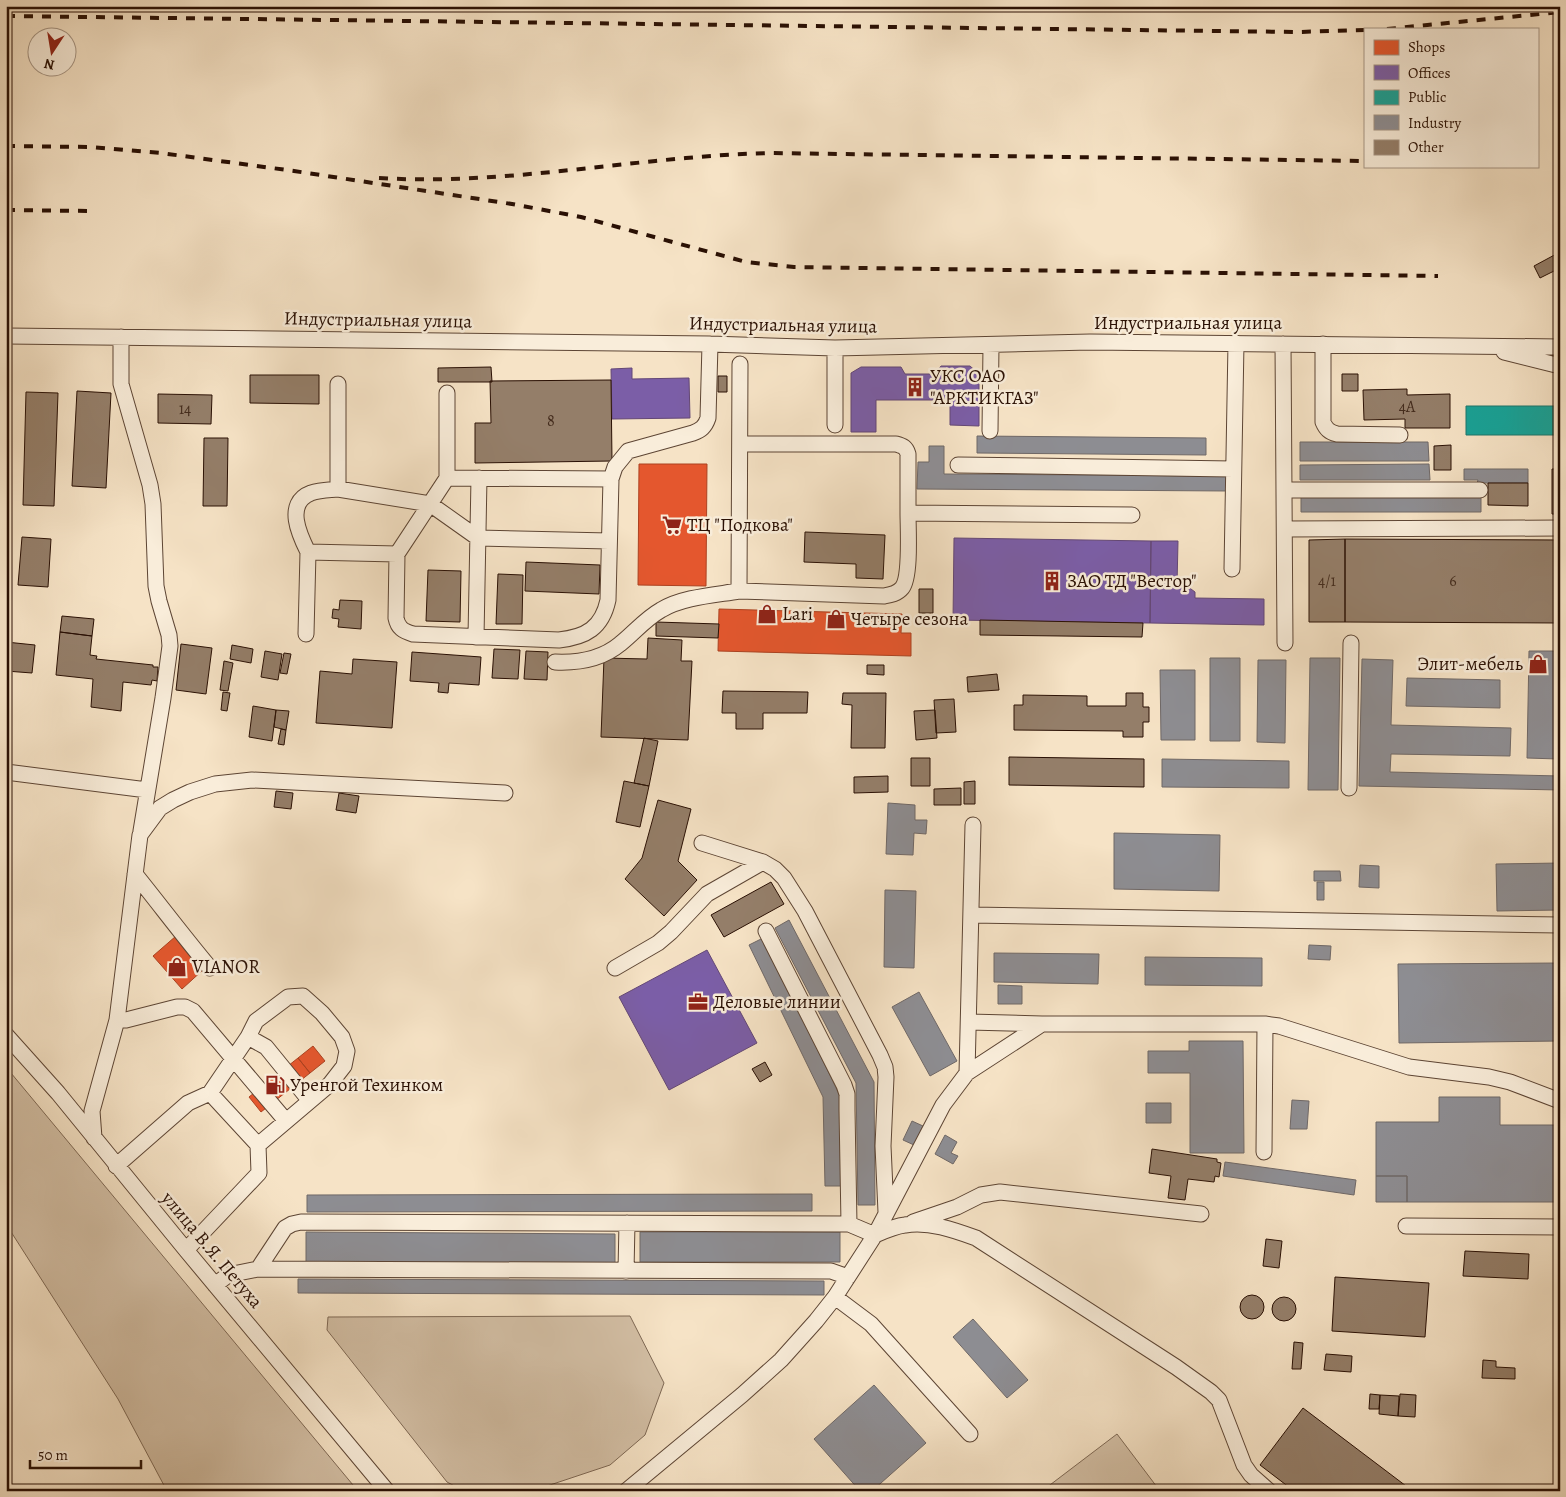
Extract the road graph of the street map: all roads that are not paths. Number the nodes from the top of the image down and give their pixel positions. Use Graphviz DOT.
graph roads {
  1 [pos="6,336"];
  2 [pos="121,337"];
  3 [pos="1236,343"];
  4 [pos="710,344"];
  5 [pos="991,344"];
  6 [pos="1282,344"];
  7 [pos="1323,344"];
  8 [pos="1481,346"];
  9 [pos="1560,347"];
  10 [pos="835,348"];
  11 [pos="740,364"];
  12 [pos="1560,366"];
  13 [pos="338,384"];
  14 [pos="446,393"];
  15 [pos="835,425"];
  16 [pos="990,431"];
  17 [pos="1400,435"];
  18 [pos="740,444"];
  19 [pos="958,465"];
  20 [pos="1233,469"];
  21 [pos="447,478"];
  22 [pos="480,478"];
  23 [pos="611,479"];
  24 [pos="338,489"];
  25 [pos="1284,490"];
  26 [pos="1480,490"];
  27 [pos="430,504"];
  28 [pos="908,513"];
  29 [pos="1132,515"];
  30 [pos="1560,528"];
  31 [pos="1285,529"];
  32 [pos="478,538"];
  33 [pos="609,541"];
  34 [pos="308,552"];
  35 [pos="397,554"];
  36 [pos="1232,568"];
  37 [pos="739,591"];
  38 [pos="306,634"];
  39 [pos="476,636"];
  40 [pos="1285,643"];
  41 [pos="1351,643"];
  42 [pos="555,662"];
  43 [pos="6,772"];
  44 [pos="1349,788"];
  45 [pos="147,790"];
  46 [pos="505,793"];
  47 [pos="973,825"];
  48 [pos="140,835"];
  49 [pos="702,843"];
  50 [pos="763,862"];
  51 [pos="135,874"];
  52 [pos="971,915"];
  53 [pos="1560,926"];
  54 [pos="766,931"];
  55 [pos="210,968"];
  56 [pos="616,968"];
  57 [pos="117,1020"];
  58 [pos="968,1022"];
  59 [pos="1042,1024"];
  60 [pos="1265,1024"];
  61 [pos="6,1035"];
  62 [pos="248,1037"];
  63 [pos="233,1060"];
  64 [pos="967,1073"];
  65 [pos="210,1094"];
  66 [pos="1560,1101"];
  67 [pos="310,1102"];
  68 [pos="286,1121"];
  69 [pos="94,1138"];
  70 [pos="258,1145"];
  71 [pos="1264,1152"];
  72 [pos="116,1166"];
  73 [pos="886,1213"];
  74 [pos="1201,1214"];
  75 [pos="627,1223"];
  76 [pos="849,1224"];
  77 [pos="905,1225"];
  78 [pos="1406,1226"];
  79 [pos="1560,1228"];
  80 [pos="875,1235"];
  81 [pos="186,1250"];
  82 [pos="258,1269"];
  83 [pos="626,1270"];
  84 [pos="848,1277"];
  85 [pos="215,1285"];
  86 [pos="835,1297"];
  87 [pos="970,1434"];
  88 [pos="387,1491"];
  89 [pos="626,1491"];
  90 [pos="1269,1491"];
  1 -- 2 [label="street, Индустриальная улица"];
  2 -- 4 [label="street, Индустриальная улица"];
  2 -- 45 [label="street"];
  3 -- 5 [label="street, Индустриальная улица"];
  3 -- 6 [label="street, Индустриальная улица"];
  3 -- 20 [label="street"];
  4 -- 10 [label="street, Индустриальная улица"];
  4 -- 23 [label="street"];
  5 -- 10 [label="street, Индустриальная улица"];
  5 -- 16 [label="street"];
  6 -- 7 [label="street, Индустриальная улица"];
  6 -- 25 [label="street"];
  7 -- 8 [label="street, Индустриальная улица"];
  7 -- 17 [label="street"];
  8 -- 9 [label="street, Индустриальная улица"];
  8 -- 12 [label="street"];
  10 -- 15 [label="street"];
  11 -- 18 [label="street"];
  13 -- 24 [label="street"];
  14 -- 21 [label="street"];
  18 -- 28 [label="street"];
  18 -- 37 [label="street"];
  19 -- 20 [label="street"];
  20 -- 36 [label="street"];
  21 -- 22 [label="street"];
  21 -- 27 [label="street"];
  22 -- 23 [label="street"];
  22 -- 32 [label="street"];
  23 -- 33 [label="street"];
  24 -- 27 [label="street"];
  24 -- 34 [label="street"];
  25 -- 26 [label="street"];
  25 -- 31 [label="street"];
  27 -- 32 [label="street"];
  27 -- 35 [label="street"];
  28 -- 29 [label="street"];
  28 -- 37 [label="street"];
  30 -- 31 [label="street"];
  31 -- 40 [label="street"];
  32 -- 33 [label="street"];
  32 -- 39 [label="street"];
  33 -- 39 [label="street"];
  34 -- 35 [label="street"];
  34 -- 38 [label="street"];
  35 -- 39 [label="street"];
  37 -- 42 [label="street"];
  41 -- 44 [label="street"];
  43 -- 45 [label="street"];
  45 -- 48 [label="street"];
  46 -- 48 [label="street"];
  47 -- 52 [label="street"];
  48 -- 51 [label="street"];
  49 -- 50 [label="street"];
  50 -- 56 [label="street"];
  50 -- 73 [label="street"];
  51 -- 55 [label="street"];
  51 -- 57 [label="street"];
  52 -- 53 [label="street"];
  52 -- 58 [label="street"];
  54 -- 76 [label="street"];
  57 -- 63 [label="street"];
  57 -- 69 [label="street"];
  58 -- 59 [label="street"];
  58 -- 64 [label="street"];
  59 -- 60 [label="street"];
  59 -- 64 [label="street"];
  60 -- 66 [label="street"];
  60 -- 71 [label="street"];
  61 -- 69 [label="street, улица В.Я. Петуха"];
  62 -- 63 [label="street"];
  62 -- 67 [label="street"];
  62 -- 67 [label="street"];
  63 -- 65 [label="street"];
  63 -- 68 [label="street"];
  64 -- 73 [label="street"];
  65 -- 70 [label="street"];
  65 -- 72 [label="street"];
  67 -- 68 [label="street"];
  68 -- 70 [label="street"];
  69 -- 72 [label="street, улица В.Я. Петуха"];
  70 -- 81 [label="street"];
  72 -- 81 [label="street, улица В.Я. Петуха"];
  73 -- 80 [label="street"];
  74 -- 77 [label="street"];
  75 -- 76 [label="street"];
  75 -- 82 [label="street"];
  75 -- 83 [label="street"];
  76 -- 80 [label="street"];
  77 -- 80 [label="street"];
  77 -- 90 [label="street"];
  78 -- 79 [label="street"];
  80 -- 84 [label="street"];
  81 -- 85 [label="street, улица В.Я. Петуха"];
  82 -- 83 [label="street"];
  82 -- 85 [label="street"];
  83 -- 84 [label="street"];
  84 -- 86 [label="street"];
  85 -- 88 [label="street, улица В.Я. Петуха"];
  86 -- 87 [label="street"];
  86 -- 89 [label="street"];
}
